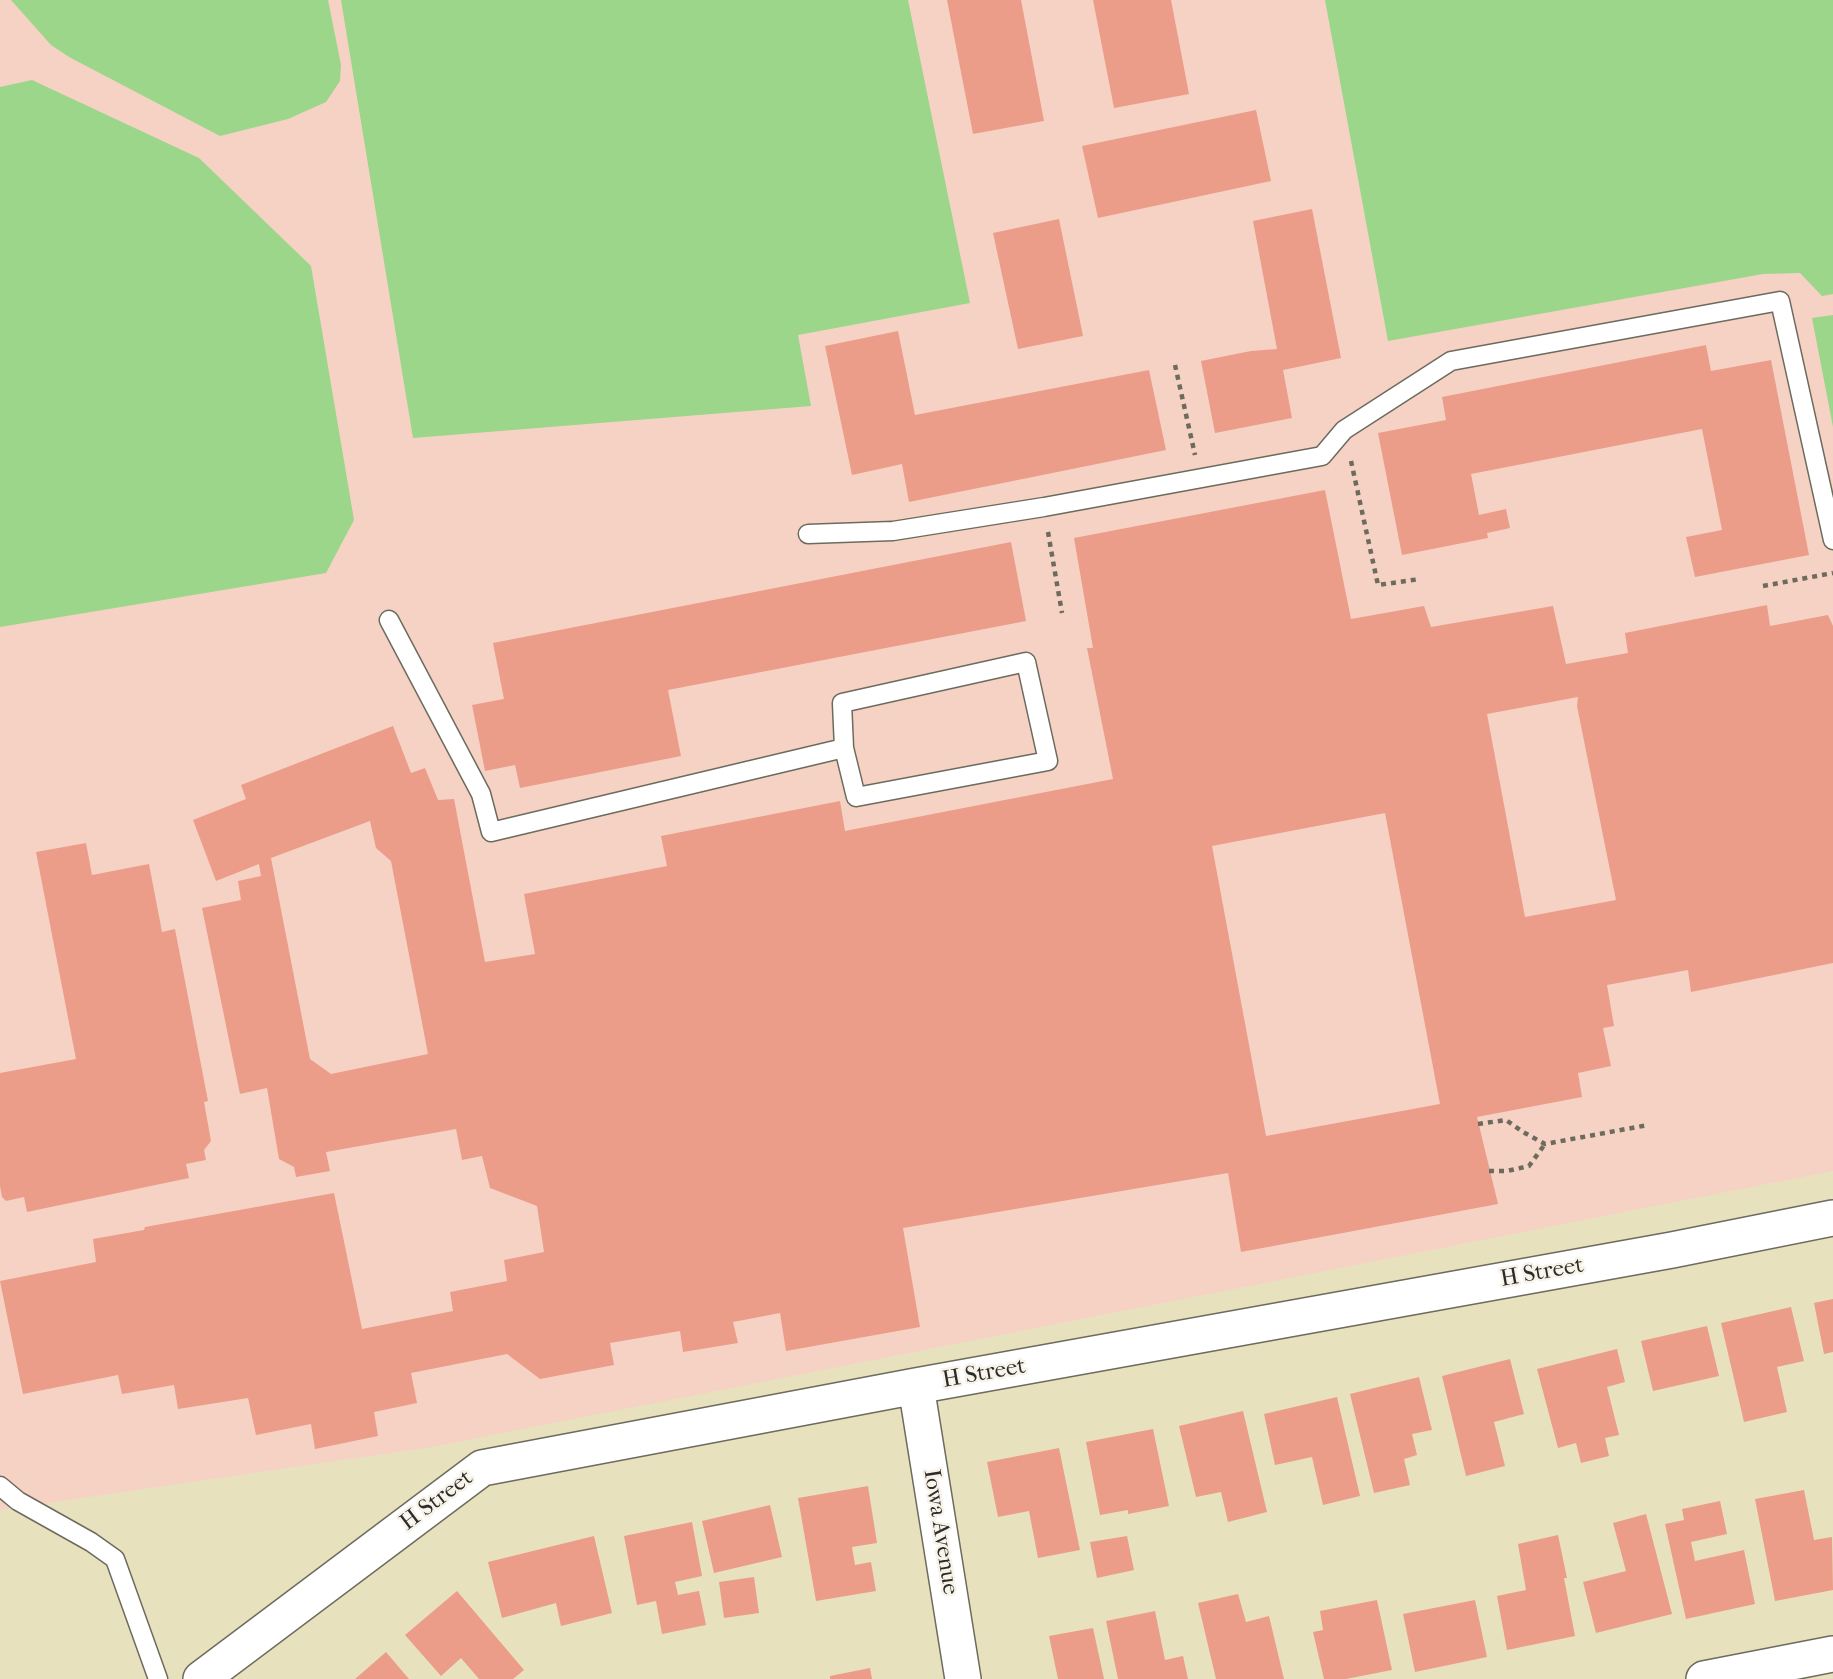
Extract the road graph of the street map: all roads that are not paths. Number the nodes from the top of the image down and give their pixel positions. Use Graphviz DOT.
graph roads {
  1 [pos="808,534"];
  2 [pos="1833,540"];
  3 [pos="389,620"];
  4 [pos="844,748"];
  5 [pos="1833,1218"];
  6 [pos="916,1386"];
  7 [pos="0,1486"];
  8 [pos="1833,1654"];
  9 [pos="158,1679"];
  10 [pos="201,1679"];
  11 [pos="963,1679"];
  12 [pos="1704,1679"];
  1 -- 2 [label="lane"];
  3 -- 4 [label="lane"];
  4 -- 4 [label="lane"];
  5 -- 6 [label="street, H Street"];
  6 -- 10 [label="street, H Street"];
  6 -- 11 [label="street, Iowa Avenue"];
  7 -- 9 [label="lane"];
  8 -- 12 [label="street"];
}
